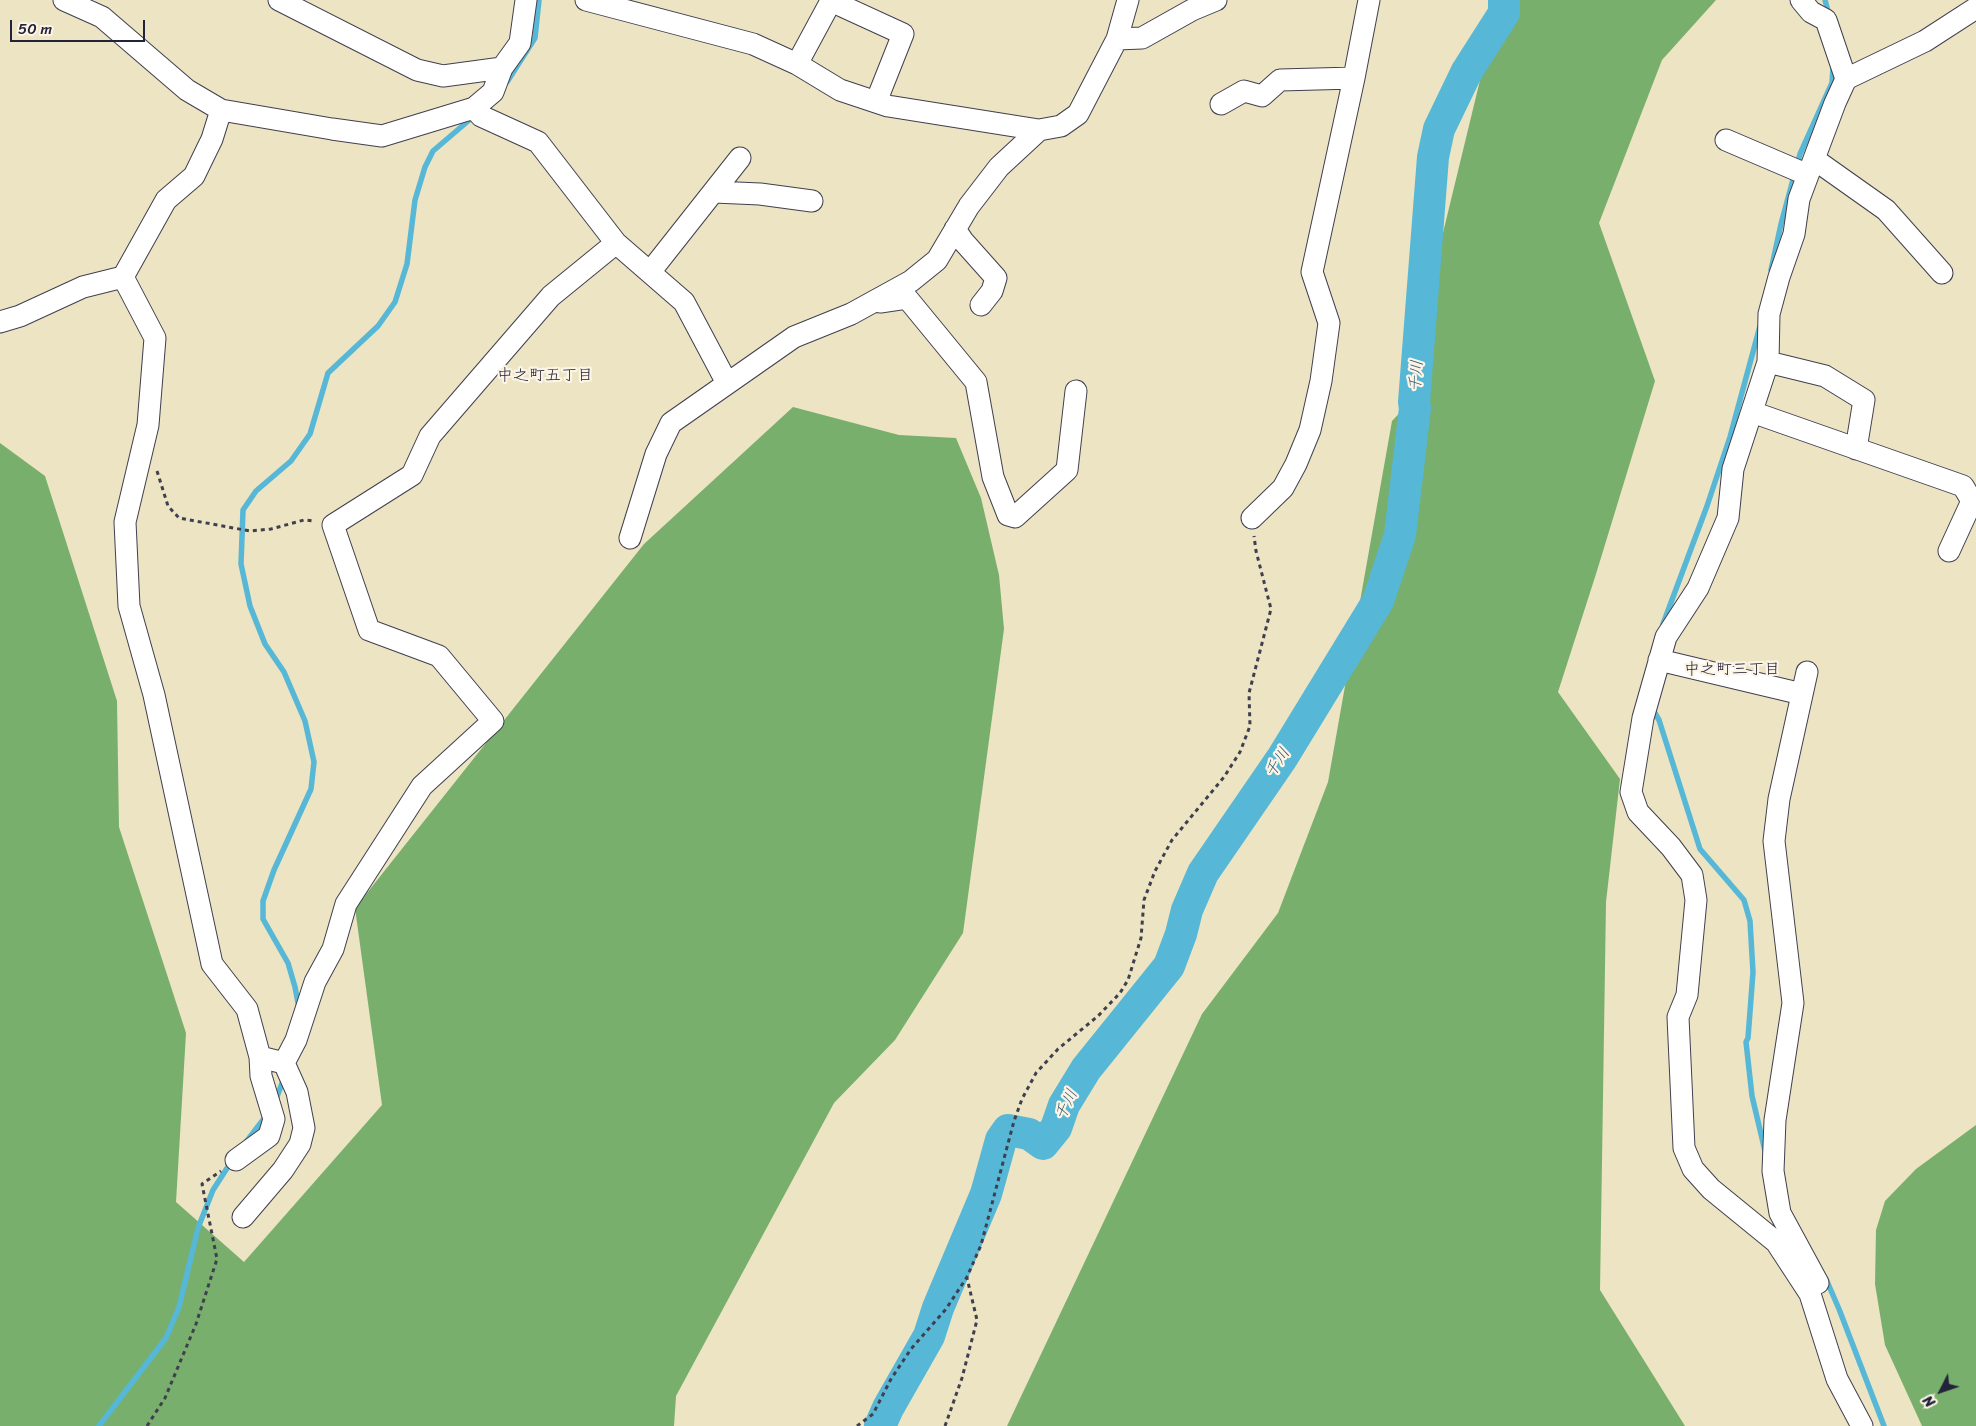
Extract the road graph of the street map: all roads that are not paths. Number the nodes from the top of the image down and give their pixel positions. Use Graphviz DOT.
graph roads {
  1 [pos="64,0"];
  2 [pos="279,0"];
  3 [pos="526,0"];
  4 [pos="586,0"];
  5 [pos="1128,0"];
  6 [pos="1216,0"];
  7 [pos="1369,0"];
  8 [pos="1801,0"];
  9 [pos="1976,8"];
  10 [pos="1117,40"];
  11 [pos="796,64"];
  12 [pos="502,68"];
  13 [pos="1354,78"];
  14 [pos="1846,80"];
  15 [pos="876,102"];
  16 [pos="1221,104"];
  17 [pos="474,108"];
  18 [pos="221,110"];
  19 [pos="1040,130"];
  20 [pos="1726,140"];
  21 [pos="740,158"];
  22 [pos="1811,167"];
  23 [pos="714,192"];
  24 [pos="812,201"];
  25 [pos="955,230"];
  26 [pos="616,243"];
  27 [pos="650,272"];
  28 [pos="1942,273"];
  29 [pos="123,276"];
  30 [pos="870,304"];
  31 [pos="981,305"];
  32 [pos="0,322"];
  33 [pos="1768,362"];
  34 [pos="727,383"];
  35 [pos="1076,391"];
  36 [pos="1752,412"];
  37 [pos="1856,449"];
  38 [pos="1252,518"];
  39 [pos="630,538"];
  40 [pos="1949,552"];
  41 [pos="1659,660"];
  42 [pos="1806,672"];
  43 [pos="1802,694"];
  44 [pos="260,1056"];
  45 [pos="284,1063"];
  46 [pos="236,1160"];
  47 [pos="243,1217"];
  48 [pos="1810,1294"];
  49 [pos="1862,1426"];
  1 -- 18 [label="street"];
  2 -- 12 [label="street"];
  3 -- 12 [label="street"];
  4 -- 11 [label="street"];
  5 -- 10 [label="street"];
  6 -- 10 [label="street"];
  7 -- 13 [label="street"];
  8 -- 14 [label="street"];
  9 -- 14 [label="street"];
  10 -- 19 [label="street"];
  11 -- 15 [label="street"];
  11 -- 15 [label="street"];
  12 -- 17 [label="street"];
  13 -- 16 [label="street"];
  13 -- 38 [label="street"];
  14 -- 22 [label="street"];
  15 -- 19 [label="street"];
  17 -- 18 [label="street"];
  17 -- 26 [label="street"];
  18 -- 29 [label="street"];
  19 -- 25 [label="street"];
  20 -- 22 [label="street"];
  21 -- 23 [label="street"];
  22 -- 28 [label="street"];
  22 -- 33 [label="street"];
  23 -- 24 [label="street"];
  23 -- 27 [label="street"];
  25 -- 30 [label="street"];
  25 -- 31 [label="street"];
  26 -- 27 [label="street"];
  26 -- 45 [label="street"];
  27 -- 34 [label="street"];
  29 -- 32 [label="street"];
  29 -- 44 [label="street"];
  30 -- 34 [label="street"];
  30 -- 35 [label="street"];
  33 -- 36 [label="street"];
  33 -- 37 [label="street"];
  34 -- 39 [label="street"];
  36 -- 37 [label="street"];
  36 -- 41 [label="street"];
  37 -- 40 [label="street"];
  41 -- 43 [label="street"];
  41 -- 48 [label="street"];
  42 -- 43 [label="street"];
  43 -- 48 [label="street"];
  44 -- 45 [label="street"];
  44 -- 46 [label="street"];
  45 -- 47 [label="street"];
  48 -- 49 [label="street"];
}
